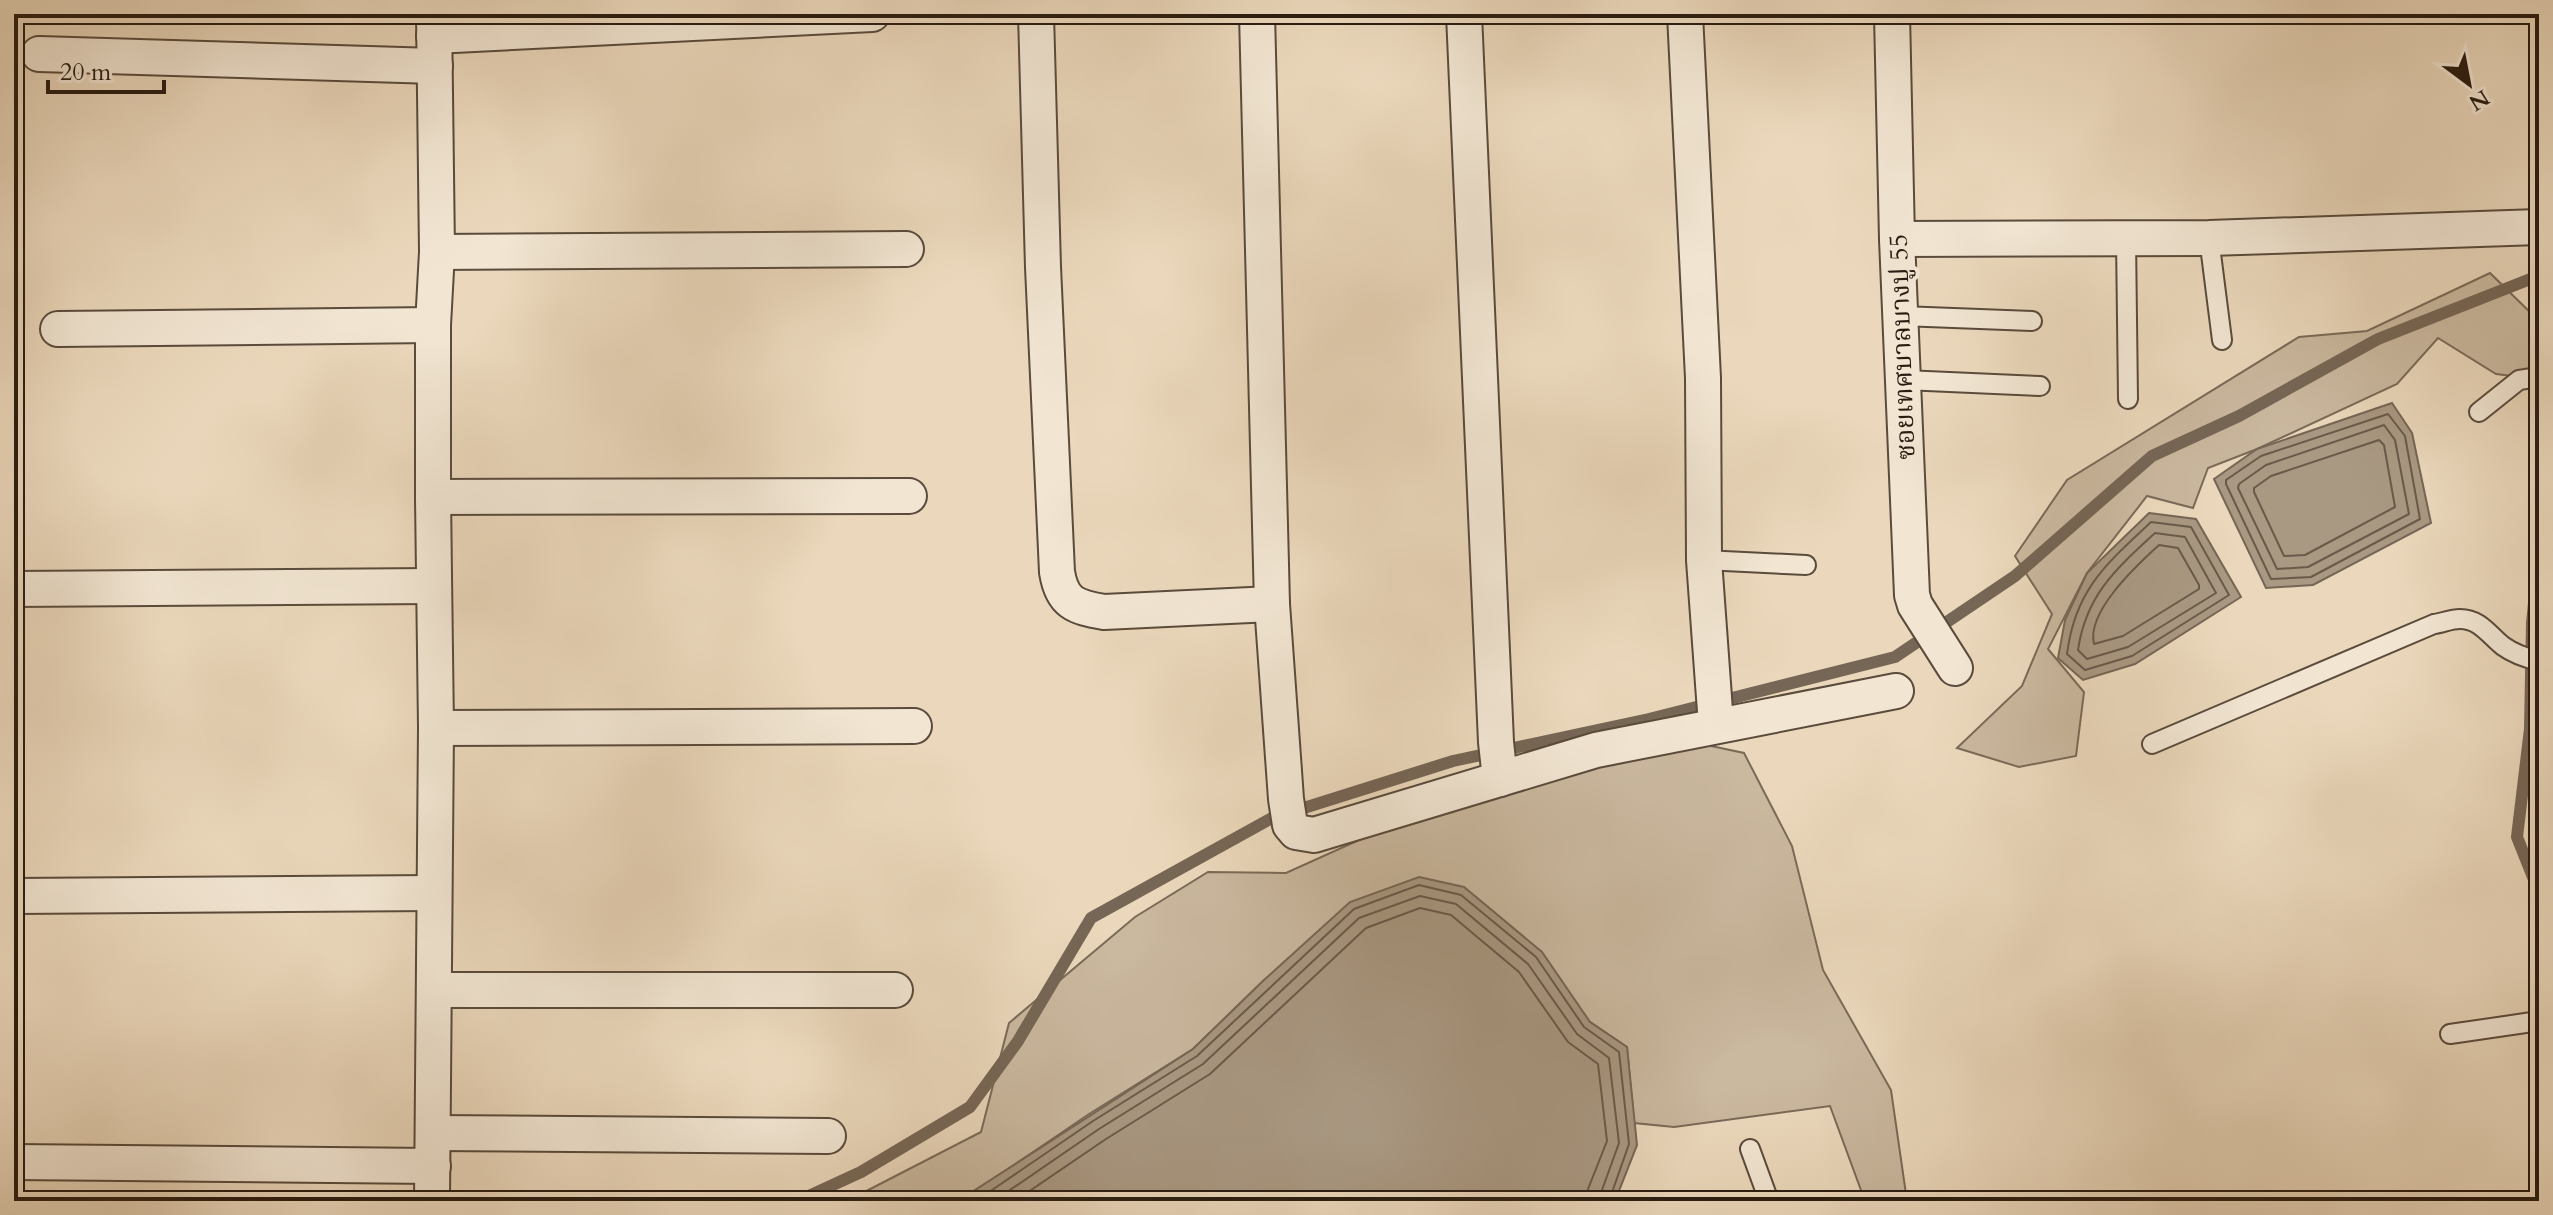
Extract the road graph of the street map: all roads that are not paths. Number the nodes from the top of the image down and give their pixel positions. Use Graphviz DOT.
graph roads {
  1 [pos="872,14"];
  2 [pos="1036,14"];
  3 [pos="1257,14"];
  4 [pos="1464,14"];
  5 [pos="1685,14"];
  6 [pos="1892,14"];
  7 [pos="434,38"];
  8 [pos="39,54"];
  9 [pos="2539,227"];
  10 [pos="2209,238"];
  11 [pos="1897,239"];
  12 [pos="2126,239"];
  13 [pos="906,249"];
  14 [pos="437,252"];
  15 [pos="1901,316"];
  16 [pos="2032,321"];
  17 [pos="433,325"];
  18 [pos="58,329"];
  19 [pos="2222,340"];
  20 [pos="2539,377"];
  21 [pos="1904,380"];
  22 [pos="2040,386"];
  23 [pos="2128,399"];
  24 [pos="2479,412"];
  25 [pos="909,496"];
  26 [pos="433,497"];
  27 [pos="1704,560"];
  28 [pos="1806,565"];
  29 [pos="434,586"];
  30 [pos="14,589"];
  31 [pos="1272,604"];
  32 [pos="1940,644"];
  33 [pos="2530,659"];
  34 [pos="1896,691"];
  35 [pos="1715,718"];
  36 [pos="914,726"];
  37 [pos="436,728"];
  38 [pos="2152,744"];
  39 [pos="1498,763"];
  40 [pos="434,893"];
  41 [pos="14,896"];
  42 [pos="435,990"];
  43 [pos="895,990"];
  44 [pos="2539,1021"];
  45 [pos="2450,1034"];
  46 [pos="433,1133"];
  47 [pos="828,1136"];
  48 [pos="1750,1149"];
  49 [pos="14,1162"];
  50 [pos="433,1166"];
  51 [pos="432,1201"];
  52 [pos="1769,1201"];
  1 -- 7 [label="street"];
  2 -- 31 [label="street"];
  3 -- 31 [label="street"];
  4 -- 39 [label="street"];
  5 -- 27 [label="street"];
  6 -- 11 [label="street, ซอยเทศบาลบางปู 55"];
  7 -- 8 [label="street"];
  7 -- 14 [label="street"];
  9 -- 10 [label="street"];
  10 -- 12 [label="street"];
  10 -- 19 [label="lane"];
  11 -- 12 [label="street"];
  11 -- 15 [label="street, ซอยเทศบาลบางปู 55"];
  12 -- 23 [label="lane"];
  13 -- 14 [label="street"];
  14 -- 17 [label="street"];
  15 -- 16 [label="lane"];
  15 -- 21 [label="street, ซอยเทศบาลบางปู 55"];
  17 -- 18 [label="street"];
  17 -- 26 [label="street"];
  20 -- 24 [label="lane"];
  21 -- 22 [label="lane"];
  21 -- 32 [label="street, ซอยเทศบาลบางปู 55"];
  25 -- 26 [label="street"];
  26 -- 29 [label="street"];
  27 -- 28 [label="lane"];
  27 -- 35 [label="street"];
  29 -- 30 [label="street"];
  29 -- 37 [label="street"];
  31 -- 39 [label="street"];
  33 -- 38 [label="lane"];
  34 -- 35 [label="street"];
  35 -- 39 [label="street"];
  36 -- 37 [label="street"];
  37 -- 40 [label="street"];
  40 -- 41 [label="street"];
  40 -- 42 [label="street"];
  42 -- 43 [label="street"];
  42 -- 46 [label="street"];
  44 -- 45 [label="lane"];
  46 -- 47 [label="street"];
  46 -- 50 [label="street"];
  48 -- 52 [label="lane"];
  49 -- 50 [label="street"];
  50 -- 51 [label="street"];
}
